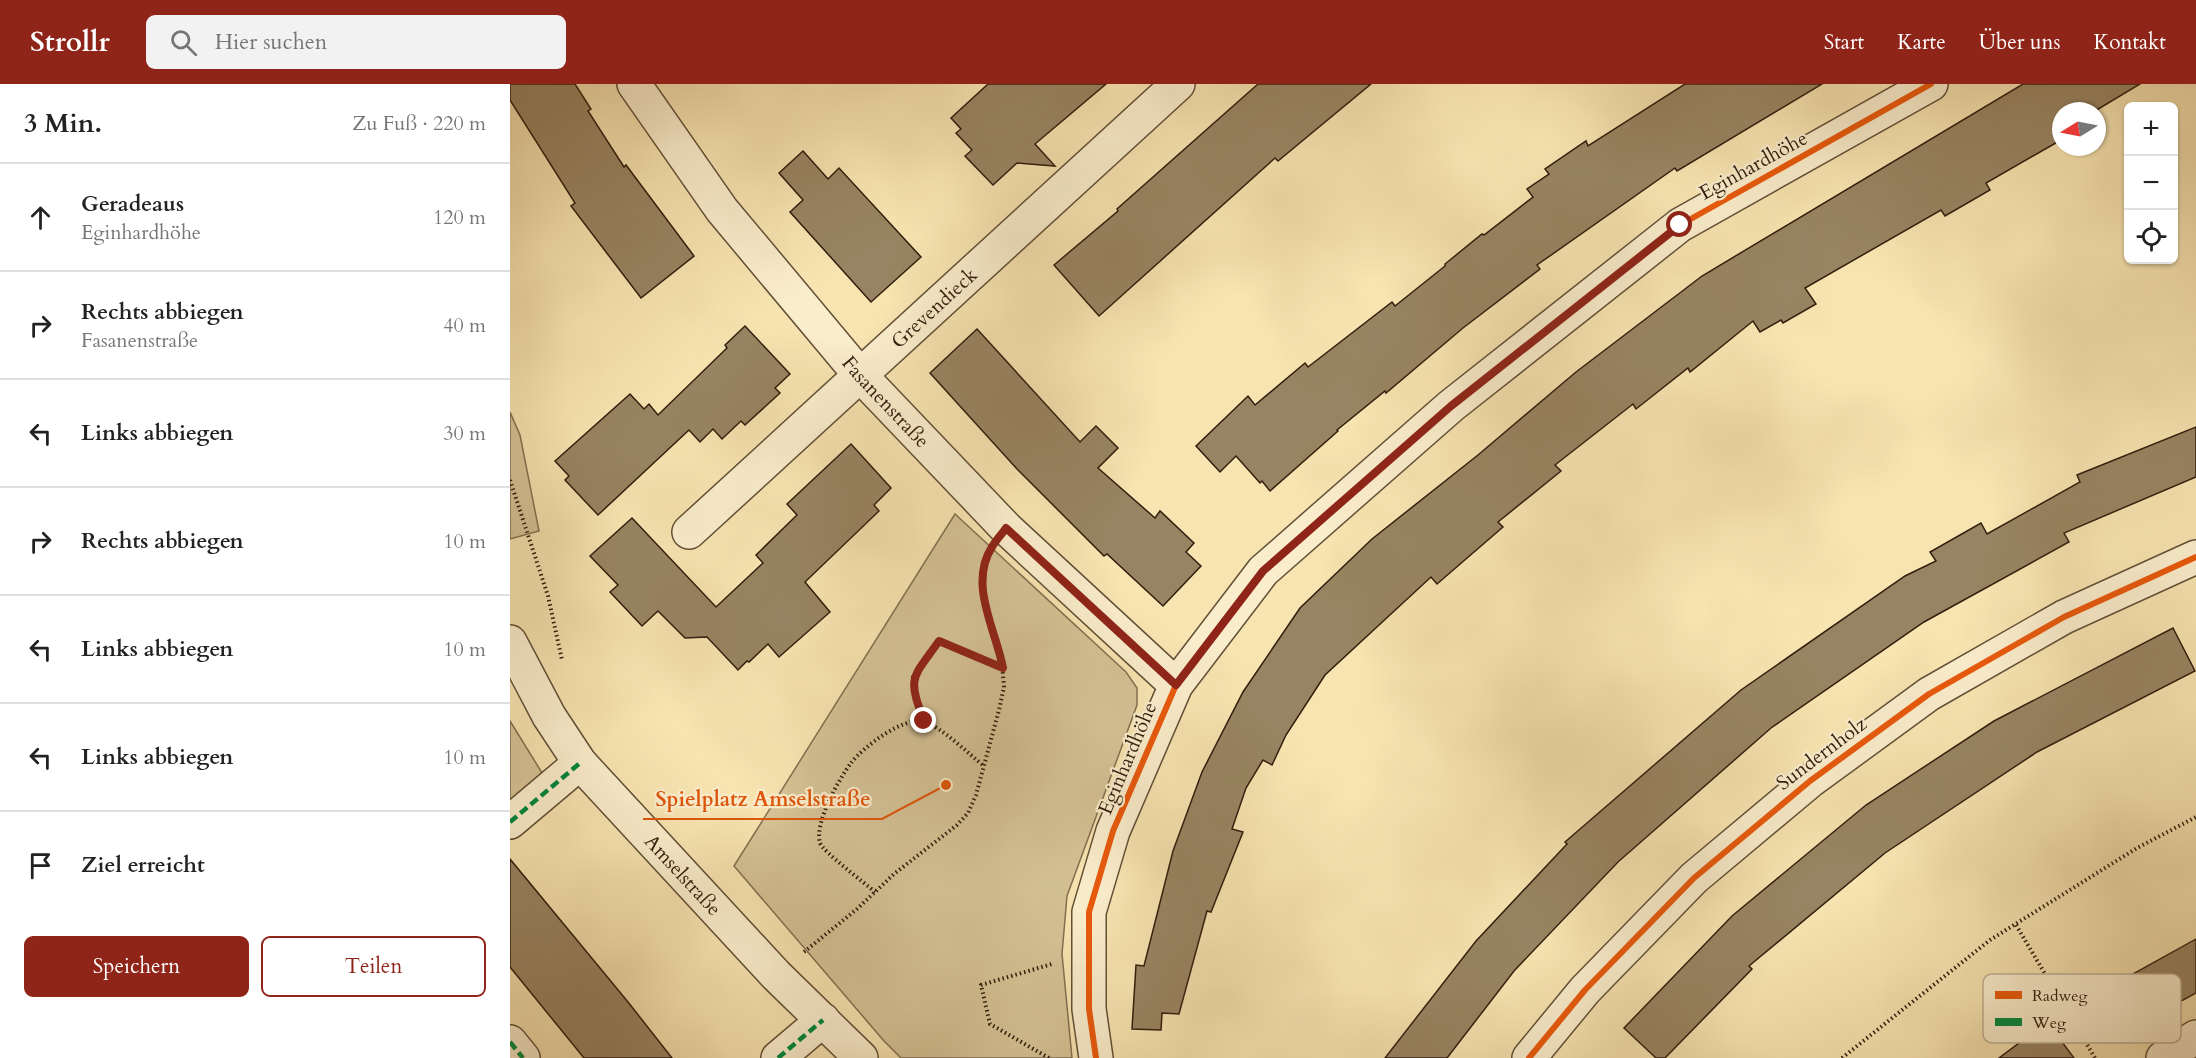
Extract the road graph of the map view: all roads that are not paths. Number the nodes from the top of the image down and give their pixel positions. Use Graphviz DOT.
graph roads {
  1 [pos="634,84"];
  2 [pos="1178,84"];
  3 [pos="1931,84"];
  4 [pos="860,375"];
  5 [pos="689,532"];
  6 [pos="2196,557"];
  7 [pos="510,642"];
  8 [pos="1176,685"];
  9 [pos="580,763"];
  10 [pos="510,822"];
  11 [pos="823,1020"];
  12 [pos="2196,1037"];
  13 [pos="510,1042"];
  14 [pos="523,1058"];
  15 [pos="778,1058"];
  16 [pos="861,1058"];
  17 [pos="1096,1058"];
  18 [pos="1528,1058"];
  19 [pos="2163,1058"];
  1 -- 4 [label="street, Fasanenstraße"];
  2 -- 4 [label="street, Grevendieck"];
  3 -- 8 [label="street, Eginhardhöhe"];
  4 -- 5 [label="street, Grevendieck"];
  4 -- 8 [label="street, Fasanenstraße"];
  6 -- 18 [label="street, Sundernholz"];
  7 -- 9 [label="street, Amselstraße"];
  8 -- 17 [label="street, Eginhardhöhe"];
  9 -- 10 [label="street"];
  9 -- 11 [label="street, Amselstraße"];
  11 -- 15 [label="street"];
  11 -- 16 [label="street, Amselstraße"];
  12 -- 19 [label="street"];
  13 -- 14 [label="street"];
}
